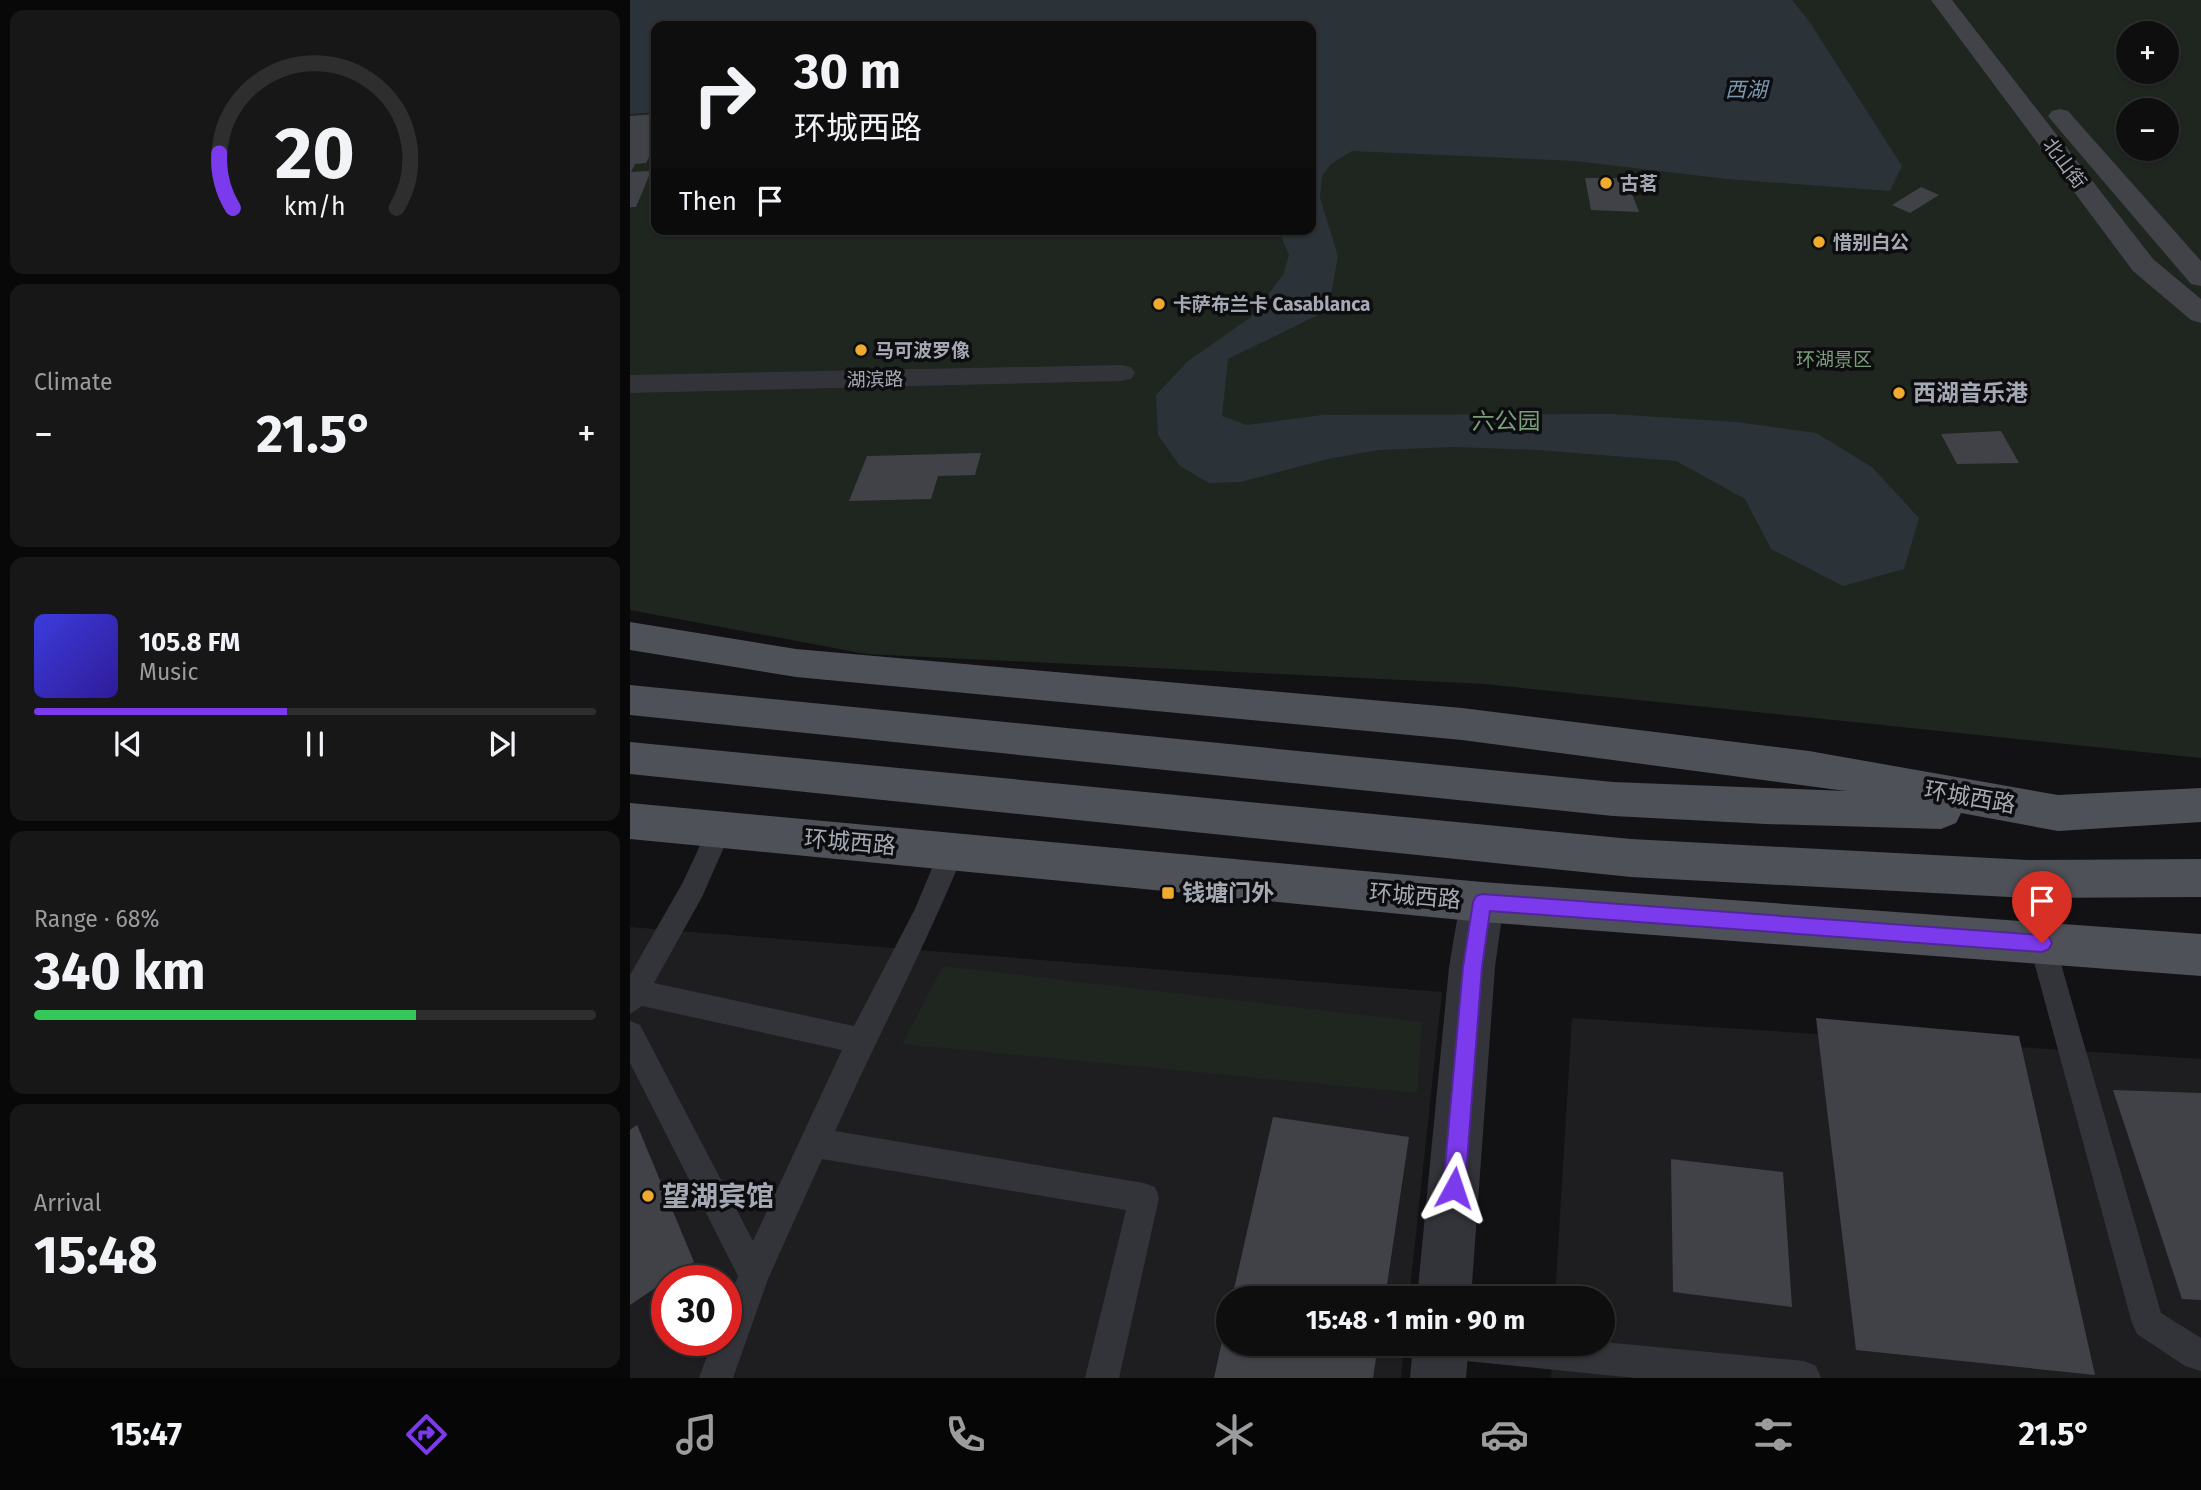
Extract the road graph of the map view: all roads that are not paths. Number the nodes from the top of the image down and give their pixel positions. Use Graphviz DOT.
graph roads {
  1 [pos="1941,0"];
  2 [pos="1962,0"];
  3 [pos="2201,278"];
  4 [pos="2201,314"];
  5 [pos="1121,373"];
  6 [pos="630,384"];
  7 [pos="630,636"];
  8 [pos="630,700"];
  9 [pos="630,758"];
  10 [pos="2201,805"];
  11 [pos="2058,813"];
  12 [pos="630,821"];
  13 [pos="720,829"];
  14 [pos="951,852"];
  15 [pos="2201,878"];
  16 [pos="1482,902"];
  17 [pos="2042,943"];
  18 [pos="2201,955"];
  19 [pos="632,994"];
  20 [pos="630,1034"];
  21 [pos="861,1041"];
  22 [pos="815,1143"];
  23 [pos="754,1275"];
  24 [pos="1445,1286"];
  25 [pos="2201,1355"];
  26 [pos="1440,1356"];
  27 [pos="1579,1356"];
  28 [pos="716,1378"];
  29 [pos="1102,1378"];
  30 [pos="1438,1378"];
  31 [pos="1804,1378"];
  1 -- 4 [label="main road, 北山街"];
  2 -- 3 [label="main road, 北山街"];
  5 -- 6 [label="street, 湖滨路"];
  7 -- 11 [label="main road, 环城西路"];
  8 -- 11 [label="main road, 环城西路"];
  9 -- 15 [label="main road"];
  10 -- 11 [label="main road, 环城西路"];
  12 -- 13 [label="main road, 环城西路"];
  13 -- 14 [label="main road, 环城西路"];
  13 -- 19 [label="lane"];
  14 -- 16 [label="main road, 环城西路"];
  14 -- 21 [label="lane"];
  16 -- 17 [label="main road, 环城西路"];
  16 -- 24 [label="street"];
  17 -- 18 [label="main road, 环城西路"];
  17 -- 25 [label="lane"];
  19 -- 21 [label="lane"];
  20 -- 23 [label="lane"];
  21 -- 22 [label="lane"];
  22 -- 23 [label="lane"];
  22 -- 29 [label="lane"];
  23 -- 28 [label="lane"];
  26 -- 30 [label="street"];
  27 -- 31 [label="lane"];
}
